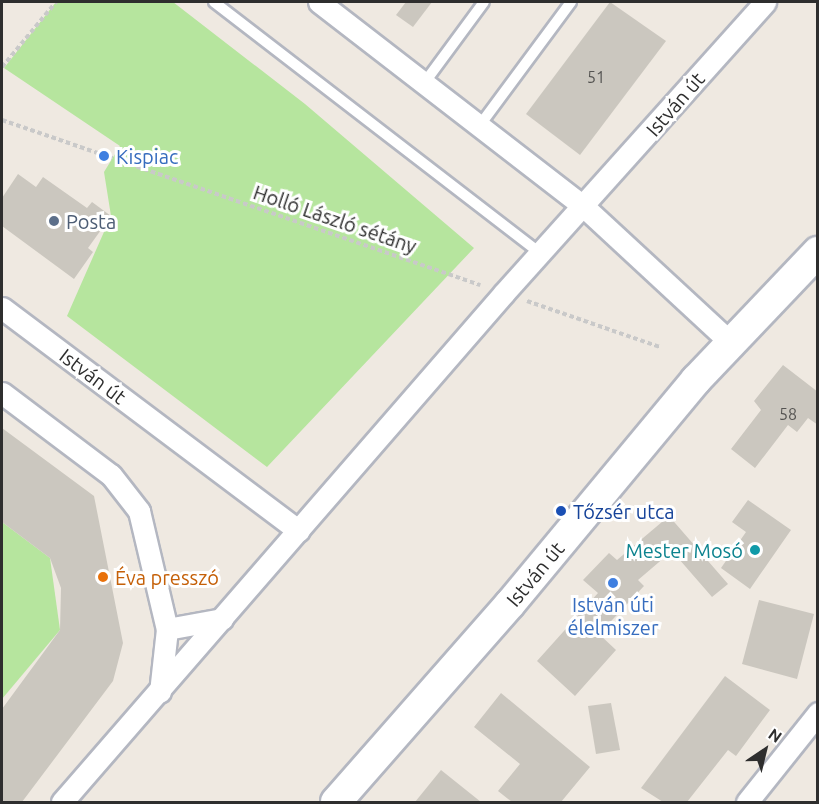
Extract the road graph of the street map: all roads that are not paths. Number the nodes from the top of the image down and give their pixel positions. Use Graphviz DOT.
graph roads {
  1 [pos="214,2"];
  2 [pos="319,2"];
  3 [pos="484,2"];
  4 [pos="571,2"];
  5 [pos="765,2"];
  6 [pos="425,82"];
  7 [pos="480,125"];
  8 [pos="582,205"];
  9 [pos="818,252"];
  10 [pos="540,253"];
  11 [pos="2,308"];
  12 [pos="730,343"];
  13 [pos="2,393"];
  14 [pos="299,531"];
  15 [pos="222,619"];
  16 [pos="168,628"];
  17 [pos="160,692"];
  18 [pos="818,713"];
  19 [pos="63,802"];
  20 [pos="336,802"];
  21 [pos="747,802"];
  1 -- 10 [label="lane"];
  2 -- 6 [label="street"];
  3 -- 6 [label="lane"];
  4 -- 7 [label="lane"];
  5 -- 8 [label="street, István út"];
  6 -- 7 [label="street"];
  7 -- 8 [label="street"];
  8 -- 10 [label="street, István út"];
  8 -- 12 [label="street"];
  9 -- 12 [label="street, István út"];
  10 -- 14 [label="street, István út"];
  11 -- 14 [label="street, István út"];
  12 -- 20 [label="street, István út"];
  13 -- 16 [label="street"];
  14 -- 15 [label="street, István út"];
  15 -- 16 [label="street"];
  15 -- 17 [label="street, István út"];
  16 -- 17 [label="street"];
  17 -- 19 [label="street, István út"];
  18 -- 21 [label="street"];
}
